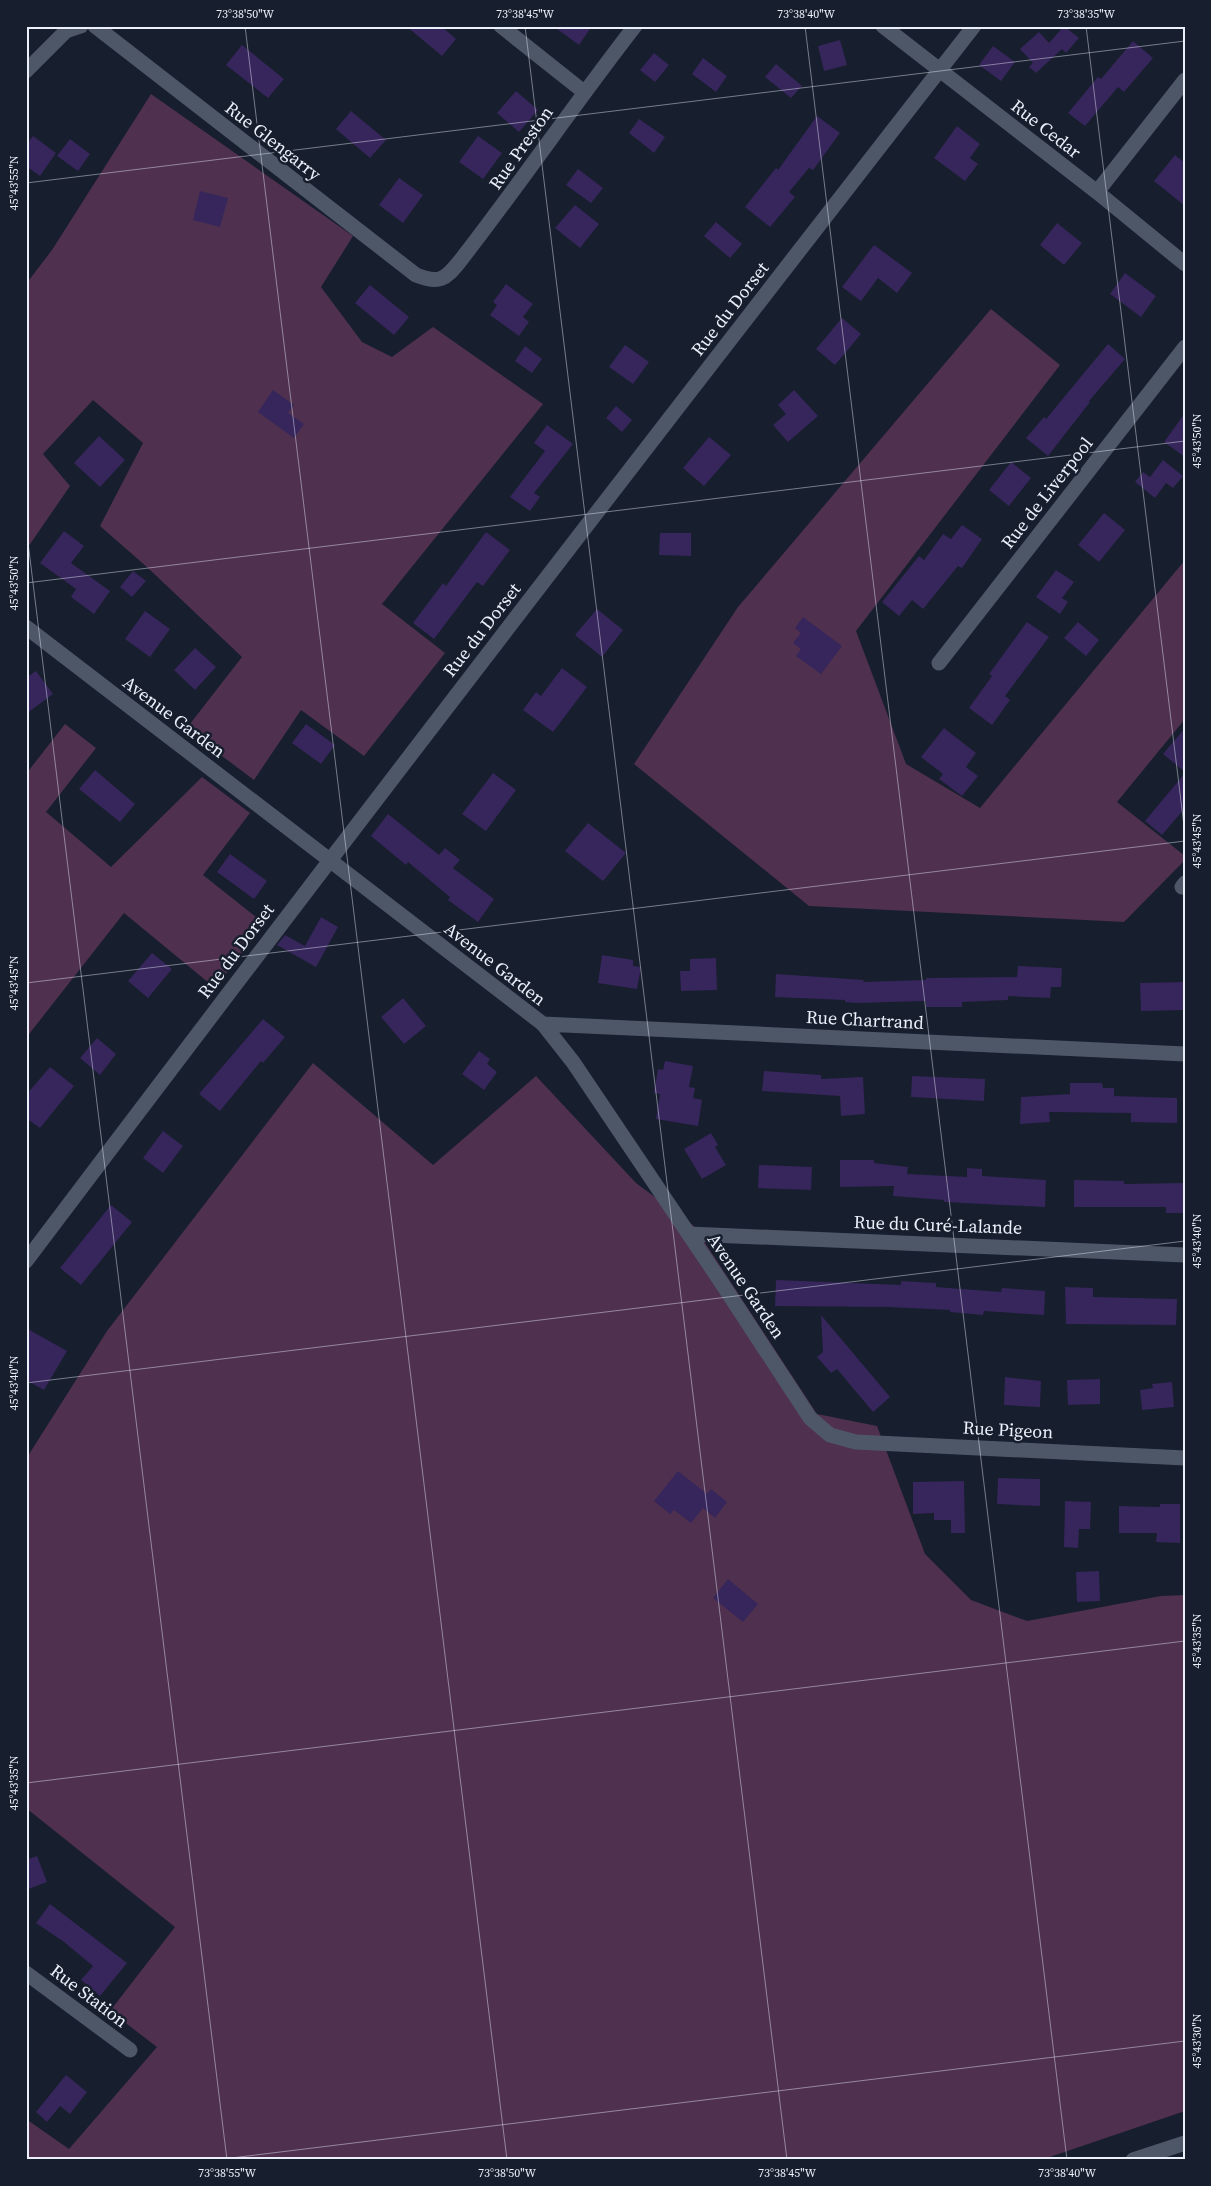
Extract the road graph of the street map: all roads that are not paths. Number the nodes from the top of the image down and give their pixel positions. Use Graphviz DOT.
graph roads {
  1 [pos="81,26"];
  2 [pos="95,26"];
  3 [pos="501,26"];
  4 [pos="634,26"];
  5 [pos="883,26"];
  6 [pos="974,26"];
  7 [pos="940,70"];
  8 [pos="26,71"];
  9 [pos="1185,80"];
  10 [pos="584,92"];
  11 [pos="1096,192"];
  12 [pos="1185,264"];
  13 [pos="431,281"];
  14 [pos="1185,347"];
  15 [pos="28,633"];
  16 [pos="939,663"];
  17 [pos="329,859"];
  18 [pos="543,1024"];
  19 [pos="1185,1054"];
  20 [pos="689,1234"];
  21 [pos="1185,1255"];
  22 [pos="26,1261"];
  23 [pos="830,1435"];
  24 [pos="1185,1458"];
  25 [pos="26,1973"];
  26 [pos="130,2050"];
  27 [pos="1185,2143"];
  28 [pos="1133,2160"];
  1 -- 8 [label="street"];
  2 -- 13 [label="street, Rue Glengarry"];
  3 -- 10 [label="street"];
  4 -- 10 [label="street, Rue Preston"];
  5 -- 7 [label="street, Rue Cedar"];
  6 -- 7 [label="street, Rue du Dorset"];
  7 -- 11 [label="street, Rue Cedar"];
  7 -- 17 [label="street, Rue du Dorset"];
  9 -- 11 [label="street"];
  10 -- 13 [label="street, Rue Preston"];
  11 -- 12 [label="street, Rue Cedar"];
  14 -- 16 [label="street, Rue de Liverpool"];
  15 -- 17 [label="street, Avenue Garden"];
  17 -- 18 [label="street, Avenue Garden"];
  17 -- 22 [label="street, Rue du Dorset"];
  18 -- 19 [label="street, Rue Chartrand"];
  18 -- 20 [label="street, Avenue Garden"];
  20 -- 21 [label="street, Rue du Curé-Lalande"];
  20 -- 23 [label="street, Avenue Garden"];
  23 -- 24 [label="street, Rue Pigeon"];
  25 -- 26 [label="street, Rue Station"];
  27 -- 28 [label="street"];
}
